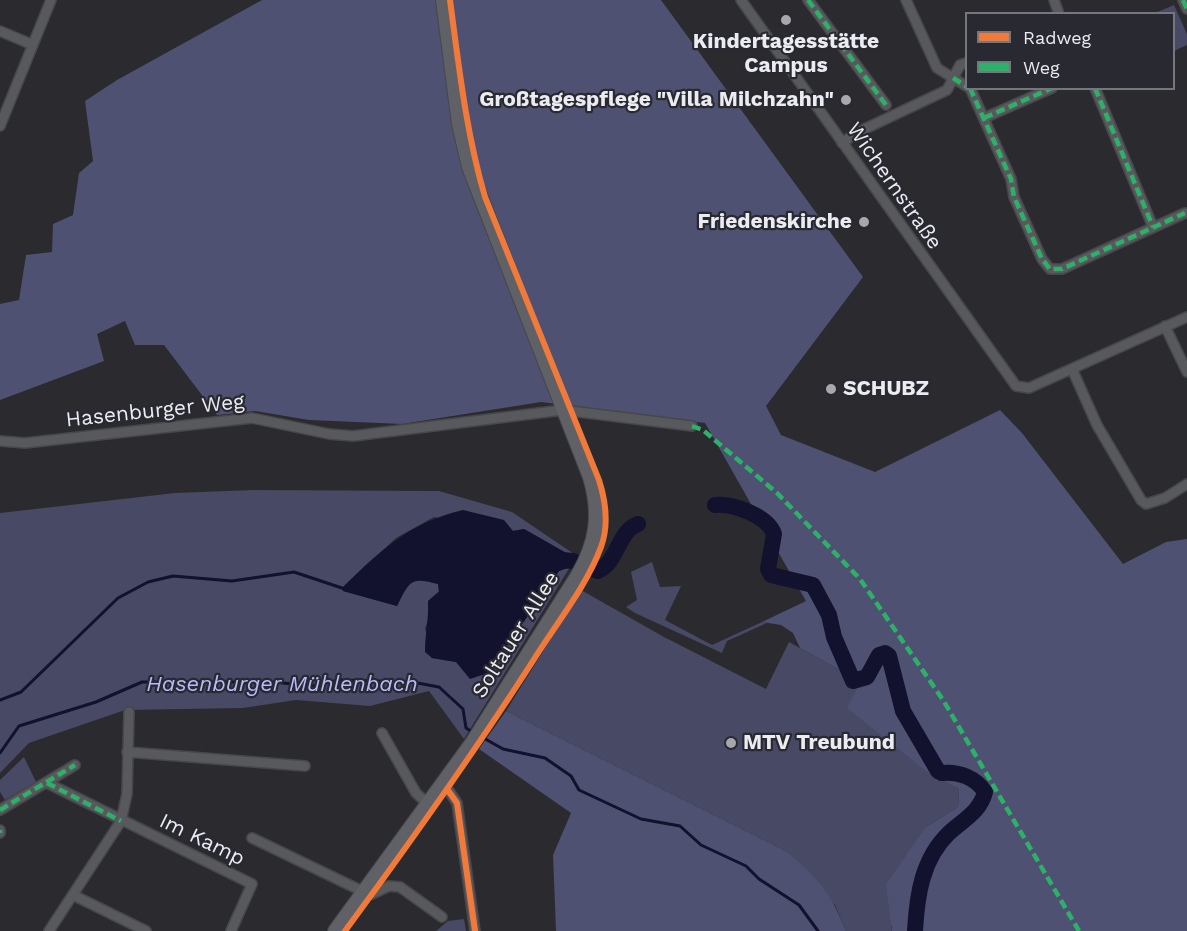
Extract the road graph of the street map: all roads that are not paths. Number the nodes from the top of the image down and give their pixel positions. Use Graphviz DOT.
graph roads {
  1 [pos="51,0"];
  2 [pos="443,0"];
  3 [pos="741,0"];
  4 [pos="808,0"];
  5 [pos="906,0"];
  6 [pos="1183,0"];
  7 [pos="1187,9"];
  8 [pos="0,31"];
  9 [pos="33,45"];
  10 [pos="965,63"];
  11 [pos="953,78"];
  12 [pos="965,85"];
  13 [pos="970,90"];
  14 [pos="1047,90"];
  15 [pos="1096,90"];
  16 [pos="886,105"];
  17 [pos="984,118"];
  18 [pos="0,126"];
  19 [pos="842,143"];
  20 [pos="1185,213"];
  21 [pos="1153,227"];
  22 [pos="1187,317"];
  23 [pos="1165,326"];
  24 [pos="1072,369"];
  25 [pos="1187,372"];
  26 [pos="563,410"];
  27 [pos="692,426"];
  28 [pos="0,441"];
  29 [pos="1187,484"];
  30 [pos="129,712"];
  31 [pos="382,733"];
  32 [pos="127,752"];
  33 [pos="75,765"];
  34 [pos="305,766"];
  35 [pos="47,783"];
  36 [pos="441,785"];
  37 [pos="428,804"];
  38 [pos="0,810"];
  39 [pos="121,821"];
  40 [pos="252,838"];
  41 [pos="364,892"];
  42 [pos="73,895"];
  43 [pos="442,917"];
  44 [pos="49,931"];
  45 [pos="146,931"];
  46 [pos="231,931"];
  47 [pos="335,931"];
  48 [pos="475,931"];
  1 -- 9 [label="street"];
  2 -- 26 [label="street"];
  3 -- 19 [label="street, Wichernstraße"];
  4 -- 16 [label="street"];
  5 -- 11 [label="street"];
  6 -- 7 [label="street"];
  8 -- 9 [label="street"];
  9 -- 18 [label="street"];
  10 -- 11 [label="street"];
  11 -- 12 [label="street"];
  11 -- 19 [label="street"];
  13 -- 17 [label="street"];
  14 -- 17 [label="street"];
  15 -- 21 [label="street"];
  17 -- 21 [label="street"];
  19 -- 24 [label="street, Wichernstraße"];
  20 -- 21 [label="street"];
  22 -- 23 [label="street"];
  23 -- 24 [label="street"];
  23 -- 25 [label="street"];
  24 -- 29 [label="street"];
  26 -- 27 [label="street, Hasenburger Weg"];
  26 -- 28 [label="street, Hasenburger Weg"];
  26 -- 36 [label="street, Soltauer Allee"];
  30 -- 32 [label="street"];
  31 -- 37 [label="street"];
  32 -- 34 [label="street"];
  32 -- 39 [label="street"];
  33 -- 35 [label="street"];
  35 -- 38 [label="street"];
  35 -- 39 [label="street"];
  36 -- 37 [label="street"];
  36 -- 48 [label="street"];
  37 -- 41 [label="street"];
  39 -- 42 [label="street"];
  39 -- 46 [label="street, Im Kamp"];
  40 -- 41 [label="street"];
  41 -- 43 [label="street"];
  41 -- 47 [label="street"];
  42 -- 44 [label="street"];
  42 -- 45 [label="street"];
}
